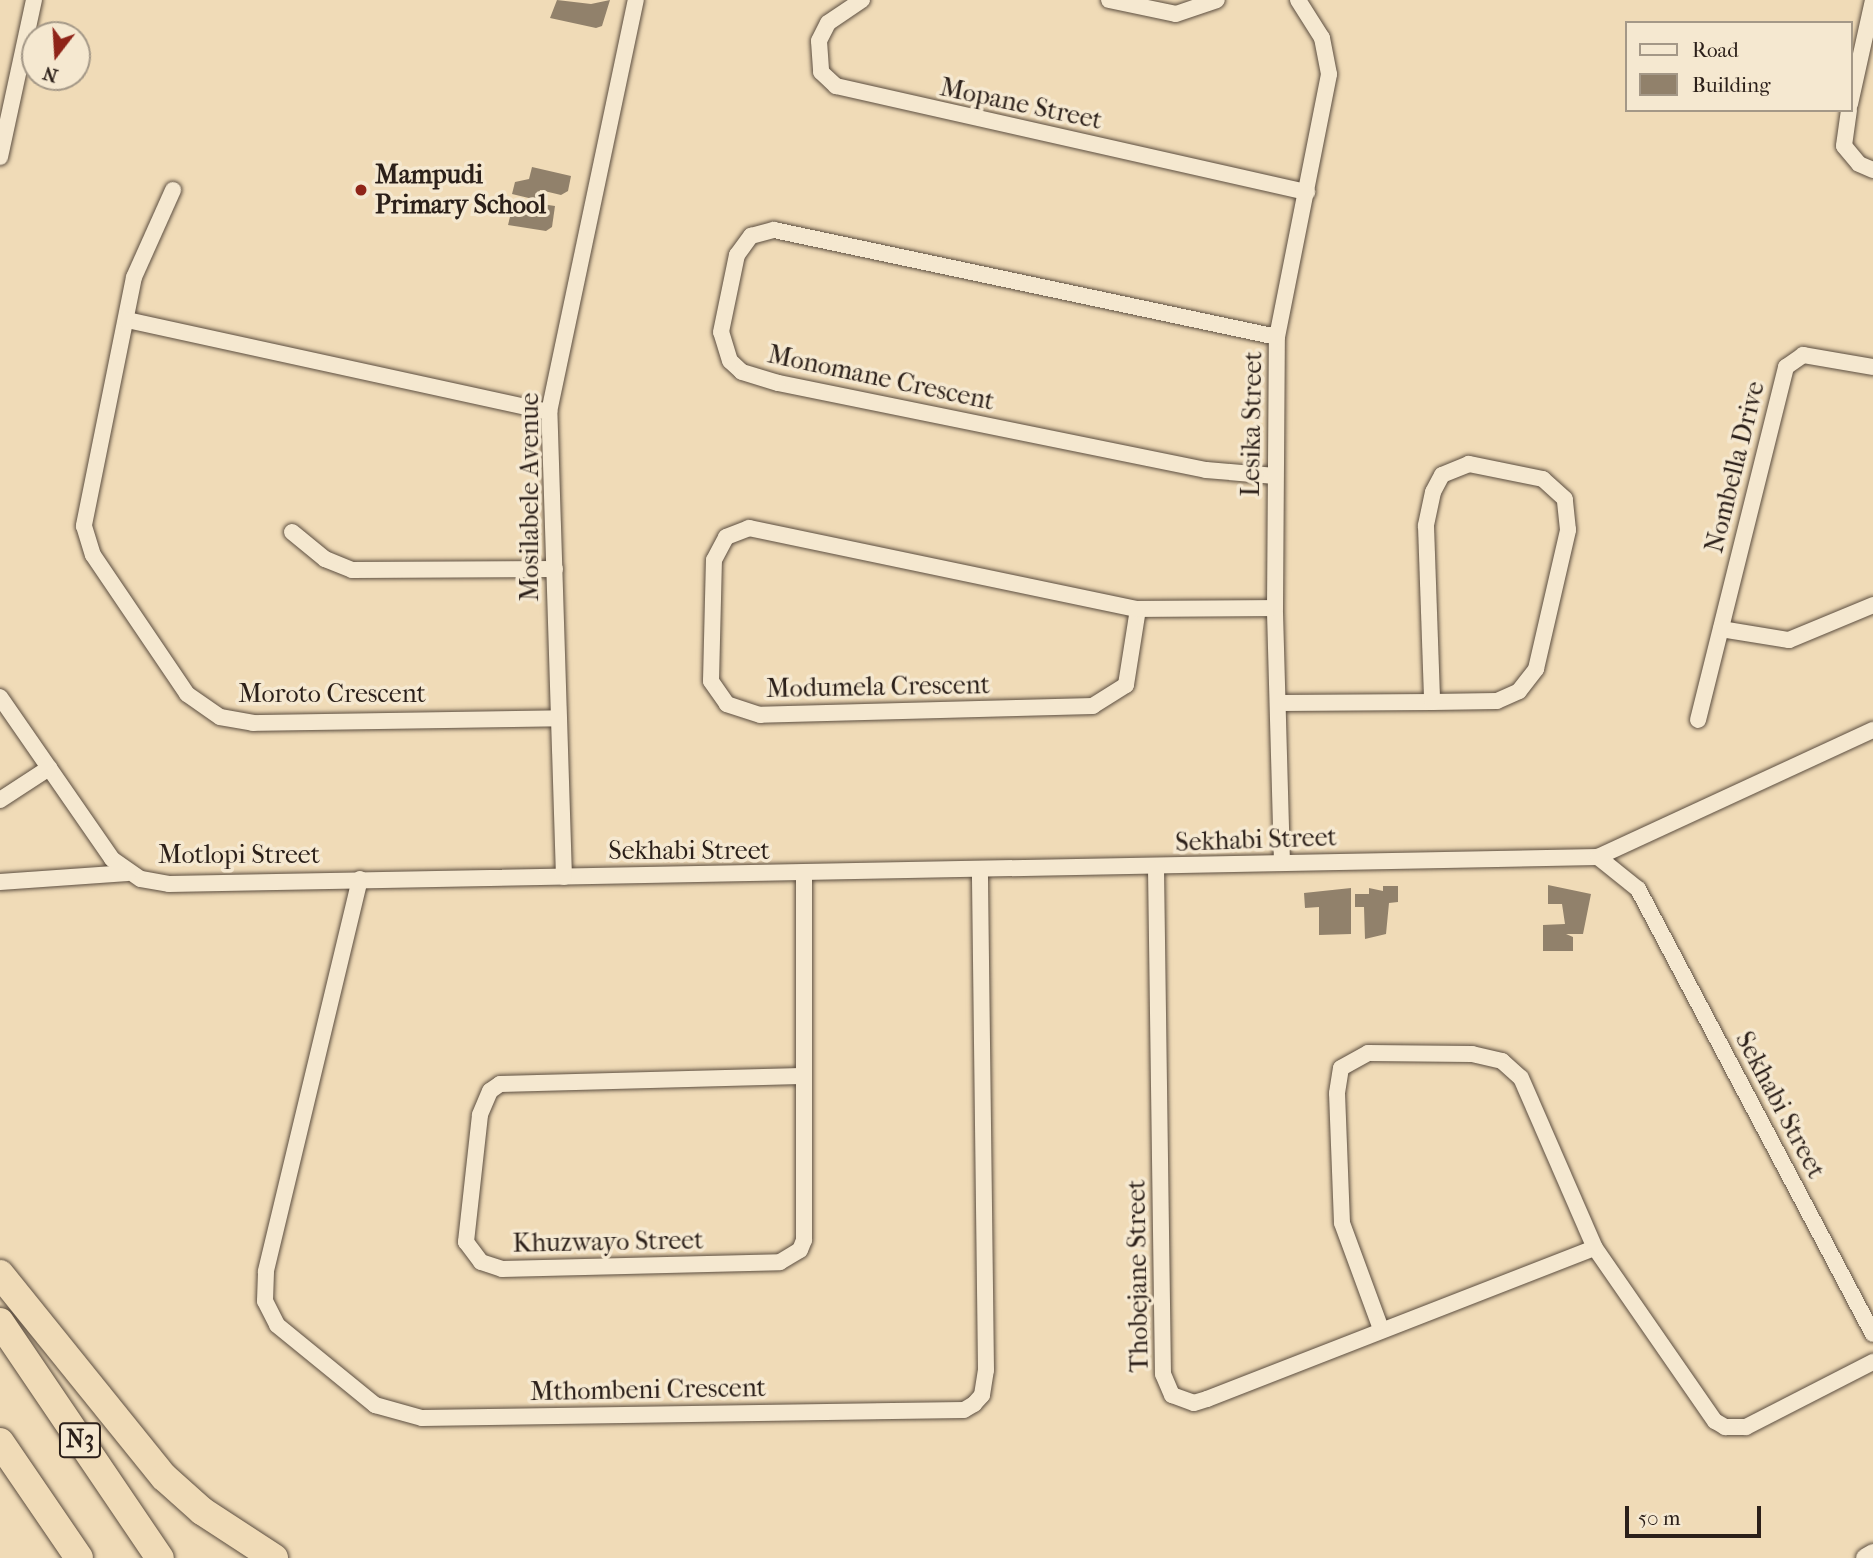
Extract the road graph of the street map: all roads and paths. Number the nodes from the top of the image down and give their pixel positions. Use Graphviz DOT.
graph roads {
  1 [pos="34,0"];
  2 [pos="636,0"];
  3 [pos="862,0"];
  4 [pos="1109,0"];
  5 [pos="1217,0"];
  6 [pos="1298,0"];
  7 [pos="1872,0"];
  8 [pos="1852,95"];
  9 [pos="1849,112"];
  10 [pos="0,157"];
  11 [pos="1873,170"];
  12 [pos="173,190"];
  13 [pos="1307,192"];
  14 [pos="127,320"];
  15 [pos="1277,337"];
  16 [pos="1873,367"];
  17 [pos="550,412"];
  18 [pos="1275,476"];
  19 [pos="292,532"];
  20 [pos="555,569"];
  21 [pos="1873,605"];
  22 [pos="1275,608"];
  23 [pos="1138,609"];
  24 [pos="1721,629"];
  25 [pos="0,696"];
  26 [pos="1432,702"];
  27 [pos="1279,703"];
  28 [pos="555,718"];
  29 [pos="1698,720"];
  30 [pos="1873,730"];
  31 [pos="49,768"];
  32 [pos="0,800"];
  33 [pos="1598,857"];
  34 [pos="1282,863"];
  35 [pos="1156,868"];
  36 [pos="979,872"];
  37 [pos="128,873"];
  38 [pos="804,875"];
  39 [pos="564,877"];
  40 [pos="360,879"];
  41 [pos="0,882"];
  42 [pos="801,1076"];
  43 [pos="1595,1248"];
  44 [pos="0,1274"];
  45 [pos="0,1322"];
  46 [pos="1381,1329"];
  47 [pos="1873,1334"];
  48 [pos="1873,1362"];
  49 [pos="0,1442"];
  50 [pos="1873,1554"];
  51 [pos="79,1558"];
  52 [pos="160,1558"];
  53 [pos="274,1558"];
  54 [pos="1866,1558"];
  1 -- 10 [label="street"];
  2 -- 17 [label="street, Mosilabele Avenue"];
  3 -- 13 [label="street, Mopane Street"];
  4 -- 5 [label="street"];
  6 -- 13 [label="street, Lesika Street"];
  7 -- 8 [label="street"];
  9 -- 11 [label="street"];
  12 -- 14 [label="street, Moroto Crescent"];
  13 -- 15 [label="street, Lesika Street"];
  14 -- 17 [label="street"];
  14 -- 28 [label="street, Moroto Crescent"];
  15 -- 18 [label="street, Lesika Street"];
  15 -- 18 [label="street, Monomane Crescent"];
  16 -- 24 [label="street, Nombella Drive"];
  17 -- 20 [label="street, Mosilabele Avenue"];
  18 -- 22 [label="street, Lesika Street"];
  19 -- 20 [label="street"];
  20 -- 28 [label="street, Mosilabele Avenue"];
  21 -- 24 [label="street"];
  22 -- 23 [label="street, Modumela Crescent"];
  22 -- 27 [label="street, Lesika Street"];
  23 -- 23 [label="street, Modumela Crescent"];
  24 -- 29 [label="street, Nombella Drive"];
  25 -- 31 [label="street, Motlopi Street"];
  26 -- 26 [label="street"];
  26 -- 27 [label="street"];
  27 -- 34 [label="street, Lesika Street"];
  28 -- 39 [label="street, Mosilabele Avenue"];
  30 -- 33 [label="street"];
  31 -- 32 [label="street"];
  31 -- 37 [label="street, Motlopi Street"];
  33 -- 34 [label="street, Sekhabi Street"];
  33 -- 47 [label="street, Sekhabi Street"];
  34 -- 35 [label="street, Sekhabi Street"];
  35 -- 36 [label="street, Sekhabi Street"];
  35 -- 46 [label="street, Thobejane Street"];
  36 -- 38 [label="street, Sekhabi Street"];
  36 -- 40 [label="street, Mthombeni Crescent"];
  37 -- 40 [label="street, Motlopi Street"];
  37 -- 41 [label="street"];
  38 -- 39 [label="street, Sekhabi Street"];
  38 -- 42 [label="street, Khuzwayo Street"];
  39 -- 40 [label="street, Sekhabi Street"];
  42 -- 42 [label="street, Khuzwayo Street"];
  43 -- 46 [label="street, Thobejane Street"];
  43 -- 46 [label="street"];
  43 -- 48 [label="street"];
  44 -- 53 [label="highway"];
  45 -- 52 [label="highway, N3"];
  49 -- 51 [label="highway, N3"];
  50 -- 54 [label="main road"];
}
